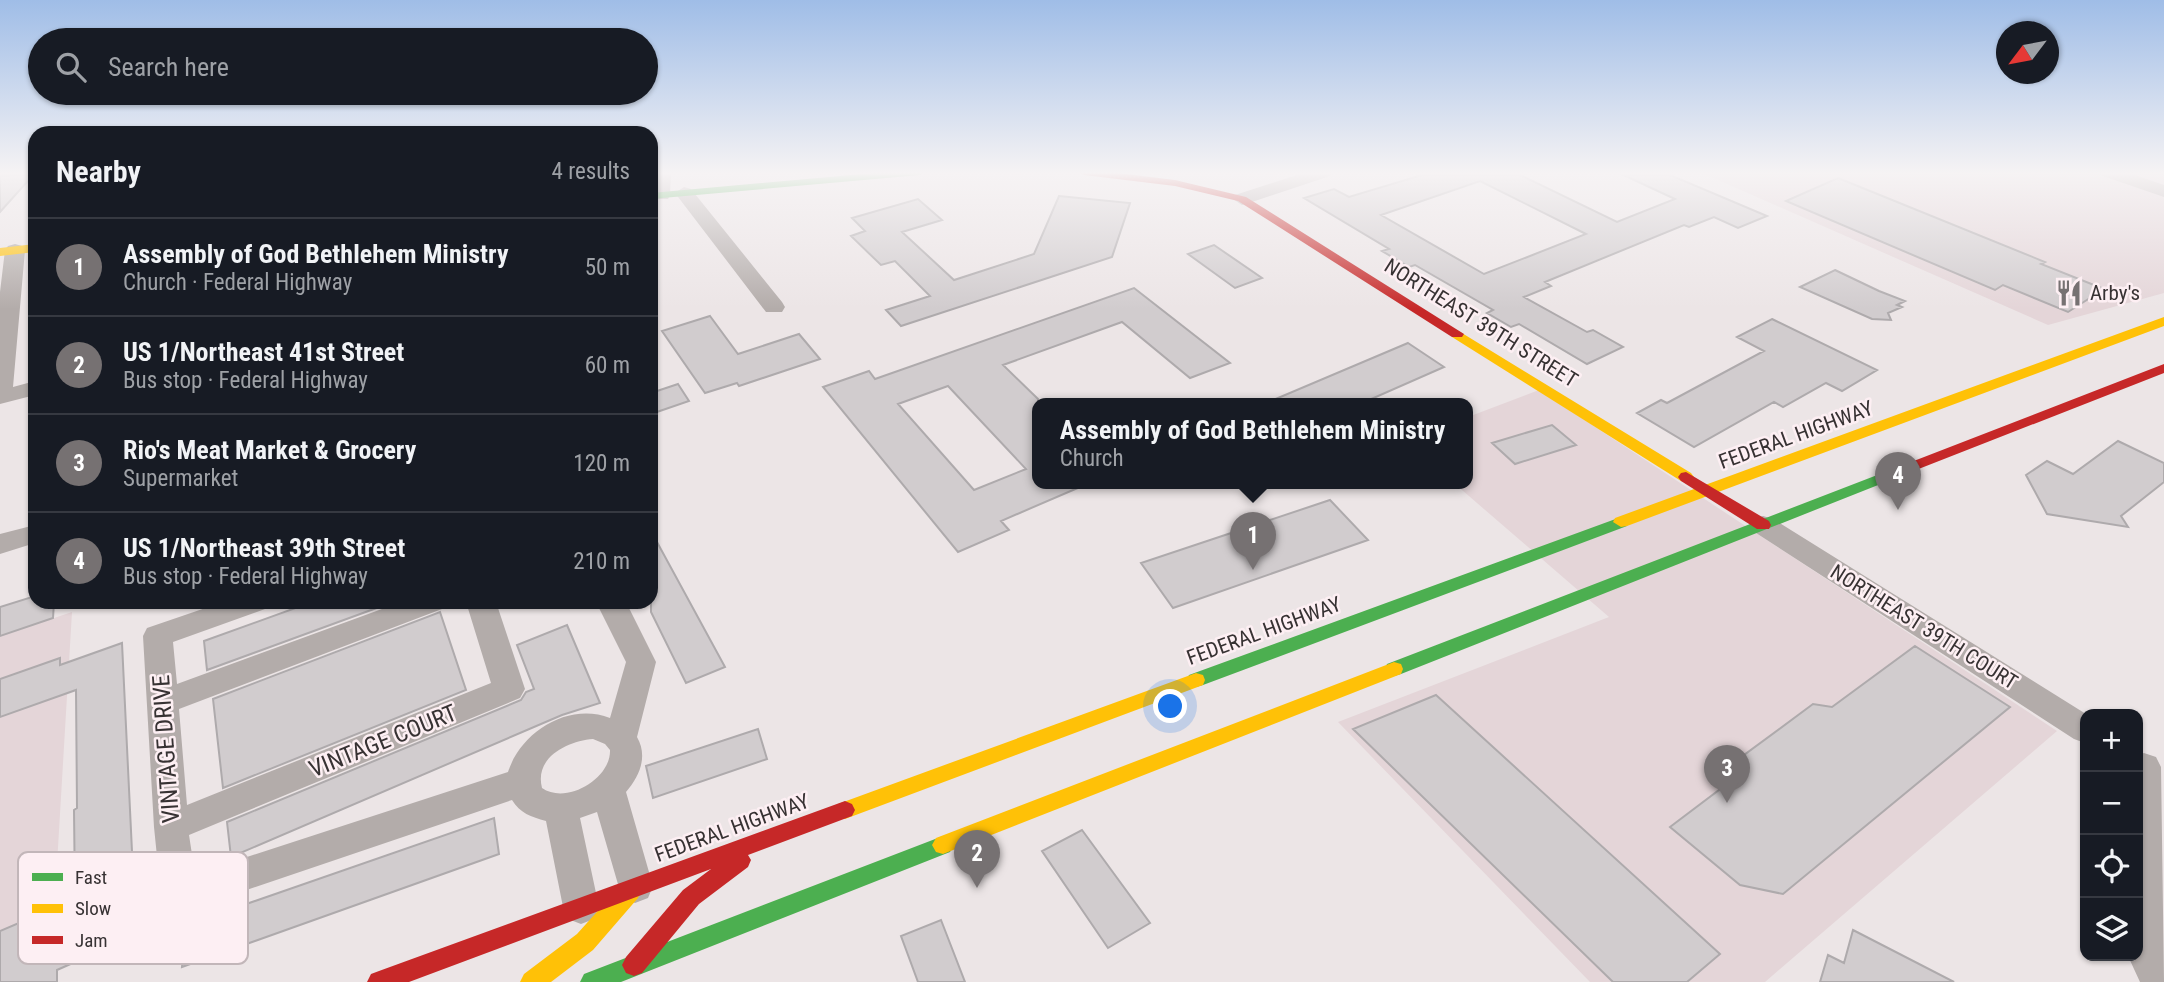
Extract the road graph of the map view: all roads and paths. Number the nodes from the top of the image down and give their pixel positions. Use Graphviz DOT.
graph roads {
  1 [pos="704,218"];
  2 [pos="1272,218"];
  3 [pos="17,250"];
  4 [pos="774,307"];
  5 [pos="2164,321"];
  6 [pos="2164,368"];
  7 [pos="28,390"];
  8 [pos="0,396"];
  9 [pos="1708,490"];
  10 [pos="1763,525"];
  11 [pos="28,536"];
  12 [pos="0,544"];
  13 [pos="235,609"];
  14 [pos="413,609"];
  15 [pos="483,609"];
  16 [pos="614,609"];
  17 [pos="162,702"];
  18 [pos="2080,727"];
  19 [pos="621,737"];
  20 [pos="2149,766"];
  21 [pos="522,782"];
  22 [pos="608,790"];
  23 [pos="561,809"];
  24 [pos="171,827"];
  25 [pos="772,835"];
  26 [pos="2155,845"];
  27 [pos="174,852"];
  28 [pos="248,873"];
  29 [pos="635,886"];
  30 [pos="581,907"];
  31 [pos="637,974"];
  32 [pos="379,982"];
  33 [pos="532,982"];
  34 [pos="592,982"];
  35 [pos="2160,982"];
  1 -- 4 [label="street"];
  2 -- 9 [label="main road, NORTHEAST 39TH STREET"];
  3 -- 8 [label="street"];
  5 -- 9 [label="main road, FEDERAL HIGHWAY"];
  6 -- 10 [label="main road"];
  7 -- 8 [label="street"];
  9 -- 10 [label="main road, NORTHEAST 39TH STREET"];
  9 -- 25 [label="main road, FEDERAL HIGHWAY"];
  10 -- 18 [label="street, NORTHEAST 39TH COURT"];
  10 -- 31 [label="main road"];
  11 -- 12 [label="street"];
  13 -- 17 [label="street, VINTAGE DRIVE"];
  14 -- 17 [label="street"];
  15 -- 24 [label="street, VINTAGE COURT"];
  16 -- 19 [label="street"];
  17 -- 24 [label="street, VINTAGE DRIVE"];
  19 -- 21 [label="street"];
  19 -- 22 [label="street"];
  20 -- 26 [label="street"];
  21 -- 23 [label="street"];
  21 -- 28 [label="street, VINTAGE DRIVE"];
  22 -- 23 [label="street"];
  22 -- 29 [label="street"];
  23 -- 30 [label="street"];
  24 -- 27 [label="street, VINTAGE DRIVE"];
  25 -- 29 [label="main road, FEDERAL HIGHWAY"];
  25 -- 31 [label="main road"];
  26 -- 35 [label="street"];
  29 -- 30 [label="main road, FEDERAL HIGHWAY"];
  29 -- 33 [label="main road"];
  30 -- 32 [label="main road, FEDERAL HIGHWAY"];
  31 -- 34 [label="main road"];
}
